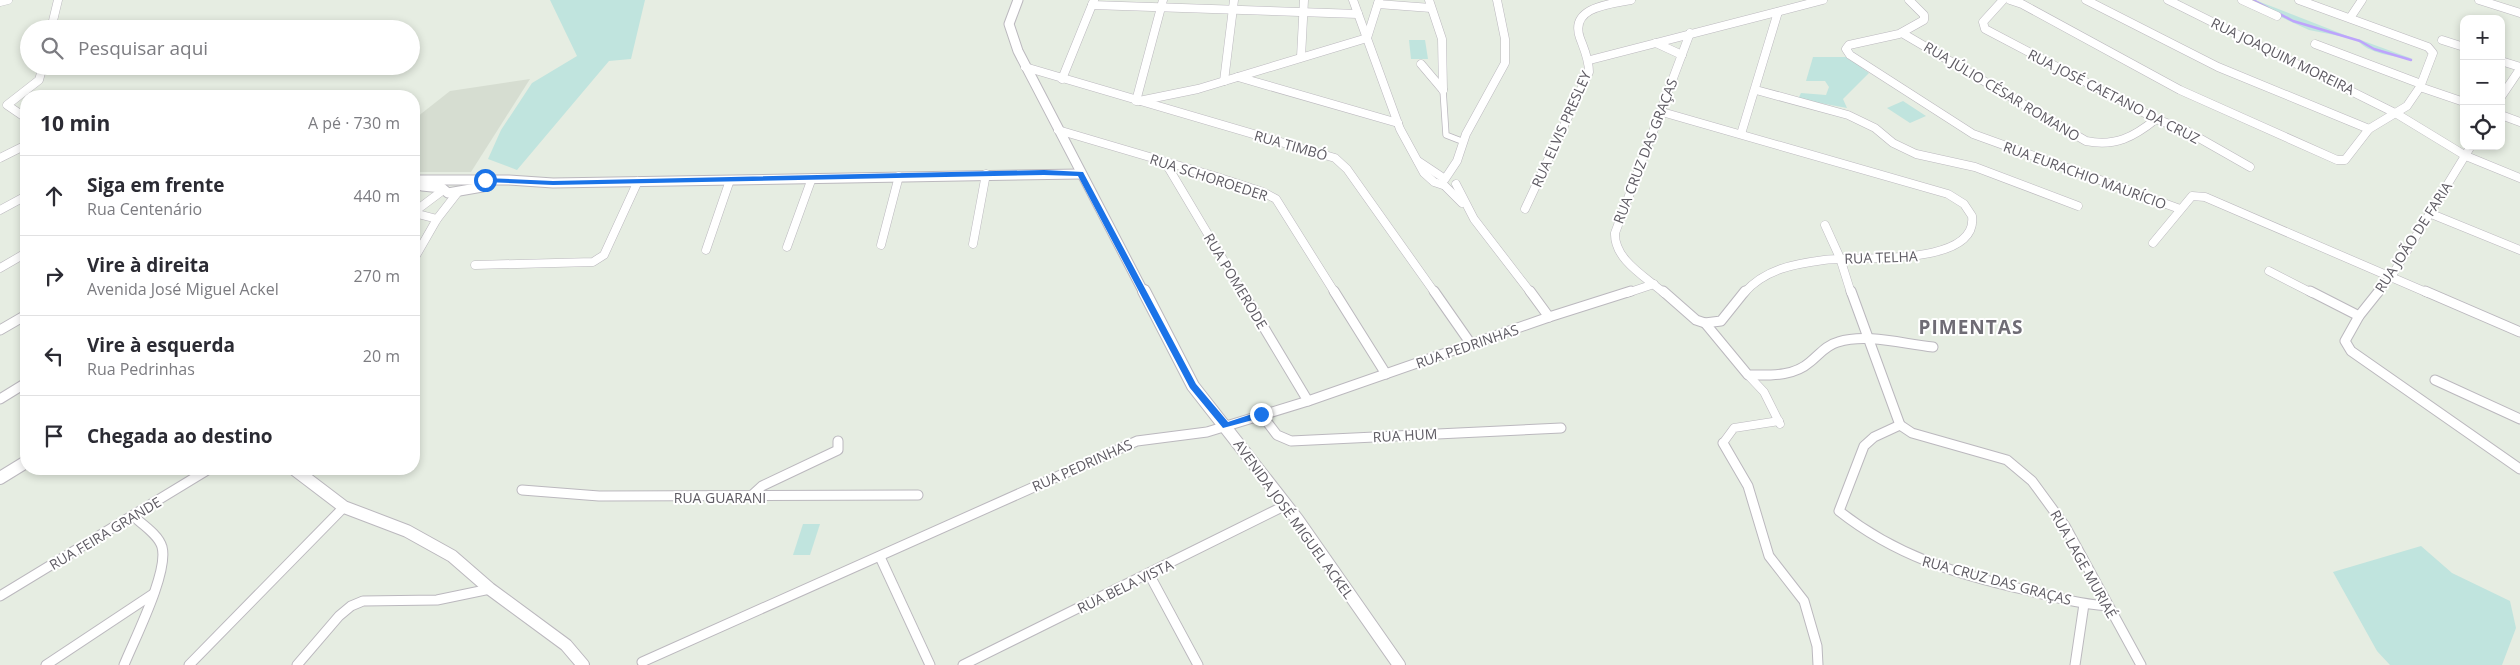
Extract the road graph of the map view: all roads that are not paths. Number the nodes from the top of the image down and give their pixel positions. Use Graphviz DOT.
graph roads {
  1 [pos="8,0"];
  2 [pos="58,0"];
  3 [pos="1018,0"];
  4 [pos="1234,0"];
  5 [pos="1304,0"];
  6 [pos="1353,0"];
  7 [pos="1497,0"];
  8 [pos="1632,0"];
  9 [pos="1823,0"];
  10 [pos="1908,0"];
  11 [pos="2003,0"];
  12 [pos="2010,0"];
  13 [pos="2086,0"];
  14 [pos="2168,0"];
  15 [pos="2242,0"];
  16 [pos="2299,0"];
  17 [pos="2362,0"];
  18 [pos="2479,0"];
  19 [pos="0,2"];
  20 [pos="1378,2"];
  21 [pos="1093,3"];
  22 [pos="1163,4"];
  23 [pos="1430,4"];
  24 [pos="1232,9"];
  25 [pos="1303,11"];
  26 [pos="1778,12"];
  27 [pos="2520,13"];
  28 [pos="1358,14"];
  29 [pos="2277,16"];
  30 [pos="2350,18"];
  31 [pos="53,20"];
  32 [pos="1902,33"];
  33 [pos="1690,34"];
  34 [pos="1367,38"];
  35 [pos="2442,40"];
  36 [pos="1656,42"];
  37 [pos="2315,44"];
  38 [pos="2460,46"];
  39 [pos="1682,55"];
  40 [pos="1301,57"];
  41 [pos="1590,60"];
  42 [pos="2505,62"];
  43 [pos="1421,64"];
  44 [pos="1025,67"];
  45 [pos="2520,68"];
  46 [pos="40,75"];
  47 [pos="1238,77"];
  48 [pos="1062,78"];
  49 [pos="1224,81"];
  50 [pos="2421,86"];
  51 [pos="26,90"];
  52 [pos="1443,90"];
  53 [pos="1756,90"];
  54 [pos="2505,92"];
  55 [pos="20,95"];
  56 [pos="1136,101"];
  57 [pos="2460,101"];
  58 [pos="1662,112"];
  59 [pos="20,114"];
  60 [pos="2397,114"];
  61 [pos="2505,117"];
  62 [pos="2156,120"];
  63 [pos="2520,122"];
  64 [pos="1398,123"];
  65 [pos="2369,129"];
  66 [pos="1058,130"];
  67 [pos="1741,134"];
  68 [pos="1464,142"];
  69 [pos="20,148"];
  70 [pos="2469,150"];
  71 [pos="2466,156"];
  72 [pos="0,158"];
  73 [pos="2331,158"];
  74 [pos="1457,161"];
  75 [pos="1165,162"];
  76 [pos="1075,163"];
  77 [pos="2250,167"];
  78 [pos="1044,172"];
  79 [pos="986,174"];
  80 [pos="1080,174"];
  81 [pos="900,176"];
  82 [pos="812,178"];
  83 [pos="2520,178"];
  84 [pos="730,180"];
  85 [pos="420,181"];
  86 [pos="638,181"];
  87 [pos="1456,182"];
  88 [pos="1444,183"];
  89 [pos="459,185"];
  90 [pos="420,187"];
  91 [pos="442,190"];
  92 [pos="20,199"];
  93 [pos="1464,205"];
  94 [pos="2078,206"];
  95 [pos="420,208"];
  96 [pos="1525,209"];
  97 [pos="2180,209"];
  98 [pos="0,210"];
  99 [pos="2429,213"];
  100 [pos="420,215"];
  101 [pos="437,219"];
  102 [pos="1825,225"];
  103 [pos="2152,243"];
  104 [pos="974,244"];
  105 [pos="881,245"];
  106 [pos="787,247"];
  107 [pos="420,249"];
  108 [pos="706,250"];
  109 [pos="2520,250"];
  110 [pos="20,256"];
  111 [pos="1840,258"];
  112 [pos="476,265"];
  113 [pos="0,268"];
  114 [pos="2269,271"];
  115 [pos="2391,277"];
  116 [pos="1654,284"];
  117 [pos="2359,316"];
  118 [pos="1549,317"];
  119 [pos="20,318"];
  120 [pos="1704,323"];
  121 [pos="0,330"];
  122 [pos="2520,332"];
  123 [pos="1867,340"];
  124 [pos="1471,344"];
  125 [pos="1932,347"];
  126 [pos="1386,374"];
  127 [pos="1748,375"];
  128 [pos="2435,380"];
  129 [pos="20,387"];
  130 [pos="0,399"];
  131 [pos="1308,401"];
  132 [pos="1261,414"];
  133 [pos="2520,419"];
  134 [pos="1900,425"];
  135 [pos="1226,426"];
  136 [pos="1561,428"];
  137 [pos="838,441"];
  138 [pos="1724,443"];
  139 [pos="20,466"];
  140 [pos="2520,469"];
  141 [pos="199,475"];
  142 [pos="304,475"];
  143 [pos="0,478"];
  144 [pos="522,490"];
  145 [pos="918,495"];
  146 [pos="750,497"];
  147 [pos="1286,505"];
  148 [pos="344,507"];
  149 [pos="133,516"];
  150 [pos="880,557"];
  151 [pos="1149,574"];
  152 [pos="490,589"];
  153 [pos="153,594"];
  154 [pos="1,595"];
  155 [pos="2084,604"];
  156 [pos="2108,606"];
  157 [pos="642,662"];
  158 [pos="46,665"];
  159 [pos="124,665"];
  160 [pos="189,665"];
  161 [pos="297,665"];
  162 [pos="583,665"];
  163 [pos="930,665"];
  164 [pos="963,665"];
  165 [pos="1198,665"];
  166 [pos="1399,665"];
  167 [pos="1818,665"];
  168 [pos="2075,665"];
  169 [pos="2141,665"];
  1 -- 19 [label="street"];
  2 -- 31 [label="street"];
  3 -- 44 [label="street, AVENIDA JOSÉ MIGUEL ACKEL"];
  4 -- 24 [label="street"];
  5 -- 25 [label="street"];
  6 -- 28 [label="street"];
  7 -- 68 [label="street"];
  8 -- 41 [label="street, RUA ELVIS PRESLEY"];
  9 -- 26 [label="street"];
  10 -- 32 [label="street, RUA EURACHIO MAURÍCIO"];
  11 -- 62 [label="street, RUA JOSÉ CAETANO DA CRUZ"];
  12 -- 73 [label="street"];
  13 -- 65 [label="street"];
  14 -- 60 [label="street, RUA JOAQUIM MOREIRA"];
  15 -- 29 [label="street"];
  16 -- 30 [label="street"];
  17 -- 30 [label="street"];
  18 -- 27 [label="street"];
  20 -- 23 [label="street"];
  20 -- 34 [label="street"];
  21 -- 22 [label="street"];
  21 -- 48 [label="street"];
  22 -- 24 [label="street"];
  22 -- 56 [label="street"];
  23 -- 52 [label="street"];
  24 -- 25 [label="street"];
  24 -- 49 [label="street"];
  25 -- 28 [label="street"];
  25 -- 40 [label="street"];
  26 -- 33 [label="street"];
  26 -- 53 [label="street"];
  28 -- 34 [label="street"];
  30 -- 50 [label="street"];
  32 -- 62 [label="street, RUA JÚLIO CÉSAR ROMANO"];
  32 -- 97 [label="street, RUA EURACHIO MAURÍCIO"];
  33 -- 36 [label="street"];
  33 -- 39 [label="street, RUA CRUZ DAS GRAÇAS"];
  34 -- 40 [label="street"];
  34 -- 64 [label="street"];
  35 -- 38 [label="street"];
  36 -- 39 [label="street"];
  36 -- 41 [label="street"];
  37 -- 50 [label="street"];
  39 -- 58 [label="street, RUA CRUZ DAS GRAÇAS"];
  40 -- 47 [label="street"];
  41 -- 96 [label="street, RUA ELVIS PRESLEY"];
  42 -- 45 [label="street"];
  43 -- 52 [label="street"];
  44 -- 48 [label="street, RUA TIMBÓ"];
  44 -- 66 [label="street, AVENIDA JOSÉ MIGUEL ACKEL"];
  45 -- 54 [label="street"];
  46 -- 51 [label="street"];
  47 -- 49 [label="street"];
  47 -- 64 [label="street"];
  48 -- 56 [label="street, RUA TIMBÓ"];
  49 -- 56 [label="street"];
  50 -- 57 [label="street"];
  50 -- 60 [label="street"];
  52 -- 68 [label="street"];
  53 -- 67 [label="street"];
  53 -- 94 [label="street"];
  55 -- 59 [label="street"];
  56 -- 124 [label="street, RUA TIMBÓ"];
  58 -- 67 [label="street, RUA TELHA"];
  58 -- 116 [label="street, RUA CRUZ DAS GRAÇAS"];
  60 -- 65 [label="street"];
  60 -- 71 [label="street, RUA JOAQUIM MOREIRA"];
  61 -- 63 [label="street"];
  62 -- 77 [label="street, RUA JOSÉ CAETANO DA CRUZ"];
  64 -- 88 [label="street"];
  65 -- 73 [label="street"];
  66 -- 75 [label="street, RUA SCHOROEDER"];
  66 -- 76 [label="street, AVENIDA JOSÉ MIGUEL ACKEL"];
  67 -- 111 [label="street, RUA TELHA"];
  68 -- 74 [label="street"];
  69 -- 72 [label="street"];
  70 -- 71 [label="street, RUA JOÃO DE FARIA"];
  71 -- 83 [label="street, RUA JOAQUIM MOREIRA"];
  71 -- 99 [label="street, RUA JOÃO DE FARIA"];
  74 -- 87 [label="street"];
  74 -- 88 [label="street"];
  75 -- 126 [label="street, RUA SCHOROEDER"];
  75 -- 131 [label="street, RUA POMERODE"];
  76 -- 78 [label="street"];
  76 -- 80 [label="street, AVENIDA JOSÉ MIGUEL ACKEL"];
  78 -- 79 [label="street"];
  78 -- 80 [label="street"];
  79 -- 81 [label="street"];
  79 -- 104 [label="street"];
  80 -- 135 [label="street, AVENIDA JOSÉ MIGUEL ACKEL"];
  81 -- 82 [label="street"];
  81 -- 105 [label="street"];
  82 -- 84 [label="street"];
  82 -- 106 [label="street"];
  84 -- 86 [label="street"];
  84 -- 108 [label="street"];
  85 -- 89 [label="street"];
  86 -- 89 [label="street"];
  86 -- 112 [label="street"];
  87 -- 88 [label="street"];
  87 -- 93 [label="street"];
  88 -- 93 [label="street"];
  89 -- 91 [label="street"];
  89 -- 101 [label="street"];
  90 -- 91 [label="street"];
  91 -- 95 [label="street"];
  92 -- 98 [label="street"];
  93 -- 118 [label="street"];
  97 -- 103 [label="street"];
  97 -- 115 [label="street, RUA EURACHIO MAURÍCIO"];
  99 -- 109 [label="street"];
  99 -- 115 [label="street, RUA JOÃO DE FARIA"];
  100 -- 101 [label="street"];
  101 -- 107 [label="street"];
  102 -- 111 [label="street"];
  110 -- 113 [label="street"];
  111 -- 120 [label="street, RUA TELHA"];
  111 -- 123 [label="street"];
  114 -- 117 [label="street"];
  115 -- 117 [label="street, RUA JOÃO DE FARIA"];
  115 -- 122 [label="street, RUA EURACHIO MAURÍCIO"];
  116 -- 118 [label="street, RUA PEDRINHAS"];
  116 -- 120 [label="street"];
  117 -- 140 [label="street, RUA JOÃO DE FARIA"];
  118 -- 124 [label="street, RUA PEDRINHAS"];
  119 -- 121 [label="street"];
  120 -- 127 [label="street"];
  123 -- 125 [label="street"];
  123 -- 127 [label="street"];
  123 -- 134 [label="street"];
  124 -- 126 [label="street, RUA PEDRINHAS"];
  126 -- 131 [label="street, RUA PEDRINHAS"];
  127 -- 138 [label="street"];
  128 -- 133 [label="street"];
  129 -- 130 [label="street"];
  131 -- 132 [label="street, RUA PEDRINHAS"];
  132 -- 135 [label="street, RUA PEDRINHAS"];
  132 -- 136 [label="street, RUA HUM"];
  134 -- 155 [label="street, RUA CRUZ DAS GRAÇAS"];
  134 -- 156 [label="street, RUA LAGE MURIAÉ"];
  135 -- 147 [label="street, AVENIDA JOSÉ MIGUEL ACKEL"];
  135 -- 150 [label="street, RUA PEDRINHAS"];
  137 -- 146 [label="street"];
  138 -- 167 [label="street"];
  139 -- 143 [label="street"];
  141 -- 149 [label="street, RUA FEIRA GRANDE"];
  142 -- 148 [label="street"];
  144 -- 146 [label="street, RUA GUARANI"];
  145 -- 146 [label="street, RUA GUARANI"];
  147 -- 151 [label="street, RUA BELA VISTA"];
  147 -- 166 [label="street, AVENIDA JOSÉ MIGUEL ACKEL"];
  148 -- 152 [label="street"];
  148 -- 160 [label="street"];
  149 -- 153 [label="street"];
  149 -- 154 [label="street, RUA FEIRA GRANDE"];
  150 -- 157 [label="street, RUA PEDRINHAS"];
  150 -- 163 [label="street"];
  151 -- 164 [label="street, RUA BELA VISTA"];
  151 -- 165 [label="street"];
  152 -- 161 [label="street"];
  152 -- 162 [label="street"];
  153 -- 158 [label="street"];
  153 -- 159 [label="street"];
  155 -- 156 [label="street, RUA CRUZ DAS GRAÇAS"];
  155 -- 168 [label="street"];
  156 -- 169 [label="street, RUA LAGE MURIAÉ"];
}
